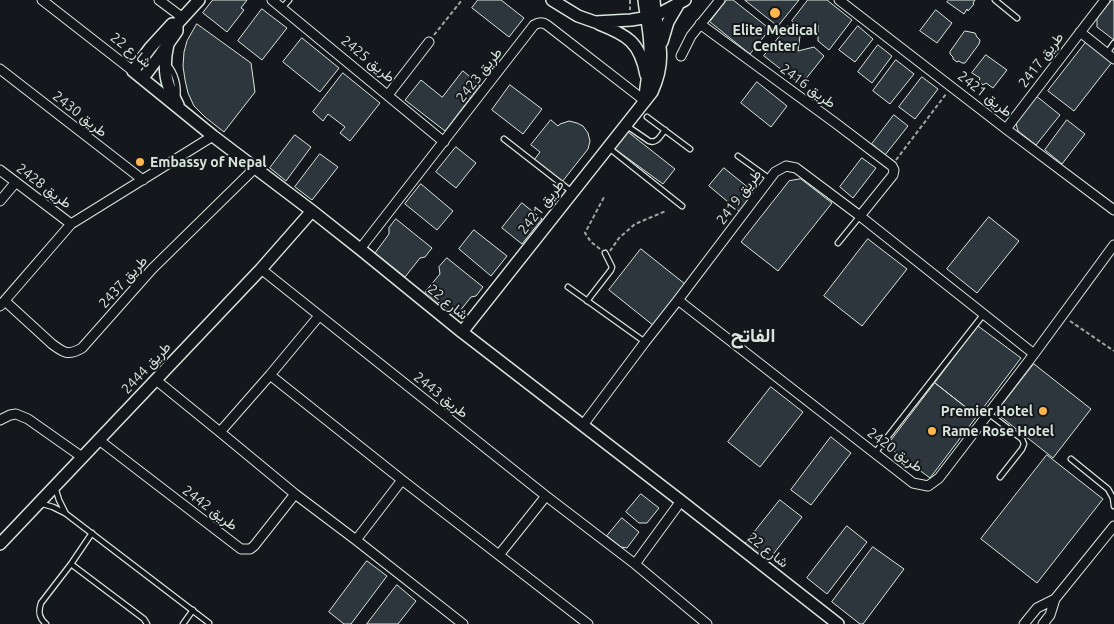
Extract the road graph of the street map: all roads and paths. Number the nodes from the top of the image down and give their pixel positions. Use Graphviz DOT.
graph roads {
  1 [pos="42,0"];
  2 [pos="159,0"];
  3 [pos="199,0"];
  4 [pos="272,0"];
  5 [pos="289,0"];
  6 [pos="462,0"];
  7 [pos="552,0"];
  8 [pos="644,0"];
  9 [pos="654,0"];
  10 [pos="720,0"];
  11 [pos="839,0"];
  12 [pos="995,0"];
  13 [pos="1105,0"];
  14 [pos="682,2"];
  15 [pos="282,8"];
  16 [pos="651,17"];
  17 [pos="1017,18"];
  18 [pos="180,21"];
  19 [pos="595,22"];
  20 [pos="700,24"];
  21 [pos="1080,32"];
  22 [pos="429,42"];
  23 [pos="1114,43"];
  24 [pos="168,44"];
  25 [pos="661,49"];
  26 [pos="681,56"];
  27 [pos="1110,56"];
  28 [pos="0,69"];
  29 [pos="133,71"];
  30 [pos="143,78"];
  31 [pos="647,81"];
  32 [pos="952,87"];
  33 [pos="388,95"];
  34 [pos="645,101"];
  35 [pos="178,105"];
  36 [pos="647,117"];
  37 [pos="625,126"];
  38 [pos="1006,129"];
  39 [pos="664,130"];
  40 [pos="213,136"];
  41 [pos="504,139"];
  42 [pos="444,142"];
  43 [pos="608,148"];
  44 [pos="690,149"];
  45 [pos="738,156"];
  46 [pos="255,168"];
  47 [pos="0,170"];
  48 [pos="892,170"];
  49 [pos="770,179"];
  50 [pos="143,180"];
  51 [pos="16,182"];
  52 [pos="572,192"];
  53 [pos="604,197"];
  54 [pos="0,201"];
  55 [pos="682,206"];
  56 [pos="1114,210"];
  57 [pos="312,211"];
  58 [pos="666,211"];
  59 [pos="860,216"];
  60 [pos="71,224"];
  61 [pos="838,243"];
  62 [pos="1114,245"];
  63 [pos="360,249"];
  64 [pos="605,253"];
  65 [pos="261,269"];
  66 [pos="568,287"];
  67 [pos="680,295"];
  68 [pos="587,301"];
  69 [pos="3,304"];
  70 [pos="983,315"];
  71 [pos="1062,315"];
  72 [pos="319,316"];
  73 [pos="462,332"];
  74 [pos="645,342"];
  75 [pos="1114,351"];
  76 [pos="1034,354"];
  77 [pos="270,375"];
  78 [pos="156,380"];
  79 [pos="988,413"];
  80 [pos="0,420"];
  81 [pos="583,426"];
  82 [pos="220,432"];
  83 [pos="100,440"];
  84 [pos="875,453"];
  85 [pos="82,458"];
  86 [pos="1071,459"];
  87 [pos="1000,477"];
  88 [pos="402,480"];
  89 [pos="55,486"];
  90 [pos="295,494"];
  91 [pos="546,496"];
  92 [pos="681,501"];
  93 [pos="39,503"];
  94 [pos="1114,506"];
  95 [pos="66,513"];
  96 [pos="1114,526"];
  97 [pos="92,533"];
  98 [pos="356,540"];
  99 [pos="0,544"];
  100 [pos="499,555"];
  101 [pos="71,564"];
  102 [pos="635,564"];
  103 [pos="1056,599"];
  104 [pos="193,610"];
  105 [pos="209,623"];
  106 [pos="46,624"];
  107 [pos="147,624"];
  108 [pos="183,624"];
  109 [pos="463,624"];
  110 [pos="587,624"];
  111 [pos="707,624"];
  112 [pos="838,624"];
  113 [pos="1024,624"];
  114 [pos="1043,624"];
  1 -- 29 [label="street, شارع 22"];
  2 -- 18 [label="street"];
  3 -- 18 [label="street"];
  4 -- 15 [label="street, طريق 2425"];
  5 -- 15 [label="lane"];
  6 -- 22 [label="path"];
  7 -- 19 [label="street"];
  8 -- 16 [label="street, طريق 2421"];
  9 -- 16 [label="street, طريق 2421"];
  10 -- 20 [label="street"];
  11 -- 32 [label="street, طريق 2421"];
  12 -- 17 [label="lane"];
  13 -- 21 [label="street, طريق 2417"];
  14 -- 16 [label="street"];
  14 -- 25 [label="street"];
  15 -- 33 [label="street, طريق 2425"];
  16 -- 19 [label="street"];
  16 -- 25 [label="street, طريق 2421"];
  16 -- 31 [label="street, طريق 2421"];
  18 -- 24 [label="street"];
  18 -- 29 [label="street"];
  19 -- 31 [label="street"];
  20 -- 26 [label="street"];
  20 -- 48 [label="street, طريق 2416"];
  21 -- 27 [label="street, طريق 2417"];
  21 -- 38 [label="street, طريق 2417"];
  22 -- 33 [label="street"];
  23 -- 27 [label="lane"];
  24 -- 30 [label="street"];
  24 -- 35 [label="street"];
  25 -- 34 [label="street, طريق 2421"];
  28 -- 50 [label="street, طريق 2430"];
  29 -- 30 [label="street, شارع 22"];
  30 -- 35 [label="street, شارع 22"];
  31 -- 34 [label="street, طريق 2421"];
  32 -- 38 [label="street, طريق 2421"];
  32 -- 48 [label="path"];
  33 -- 42 [label="street, طريق 2425"];
  34 -- 37 [label="street, طريق 2421"];
  34 -- 42 [label="street, طريق 2423"];
  35 -- 40 [label="street, شارع 22"];
  36 -- 39 [label="lane"];
  37 -- 39 [label="lane"];
  37 -- 43 [label="street, طريق 2421"];
  38 -- 56 [label="street, طريق 2421"];
  39 -- 44 [label="lane"];
  40 -- 46 [label="street, شارع 22"];
  40 -- 50 [label="street, طريق 2437"];
  41 -- 52 [label="lane"];
  42 -- 63 [label="street, طريق 2423"];
  43 -- 52 [label="street, طريق 2421"];
  43 -- 55 [label="lane"];
  45 -- 49 [label="lane"];
  46 -- 57 [label="street, شارع 22"];
  46 -- 69 [label="street, طريق 2437"];
  47 -- 51 [label="street, طريق 2428"];
  48 -- 59 [label="street"];
  49 -- 59 [label="street, طريق 2419"];
  49 -- 67 [label="street, طريق 2419"];
  50 -- 60 [label="street, طريق 2437"];
  51 -- 54 [label="street"];
  51 -- 60 [label="street, طريق 2428"];
  52 -- 73 [label="street, طريق 2421"];
  53 -- 64 [label="path"];
  57 -- 63 [label="street, شارع 22"];
  57 -- 65 [label="street, طريق 2444"];
  58 -- 64 [label="path"];
  59 -- 61 [label="lane"];
  59 -- 70 [label="street, طريق 2419"];
  60 -- 69 [label="street, طريق 2437"];
  62 -- 71 [label="street, طريق 2420"];
  63 -- 73 [label="street, شارع 22"];
  64 -- 68 [label="lane"];
  65 -- 72 [label="street, طريق 2443"];
  65 -- 78 [label="street, طريق 2444"];
  66 -- 68 [label="lane"];
  67 -- 74 [label="street, طريق 2419"];
  67 -- 84 [label="street, طريق 2420"];
  68 -- 74 [label="lane"];
  70 -- 76 [label="street, طريق 2419"];
  70 -- 84 [label="lane"];
  71 -- 75 [label="path"];
  71 -- 76 [label="street, طريق 2420"];
  72 -- 77 [label="street"];
  72 -- 91 [label="street, طريق 2443"];
  73 -- 81 [label="street, شارع 22"];
  74 -- 81 [label="street, طريق 2419"];
  76 -- 79 [label="street, طريق 2420"];
  77 -- 82 [label="street"];
  77 -- 88 [label="street"];
  78 -- 82 [label="street"];
  78 -- 83 [label="street, طريق 2444"];
  79 -- 84 [label="street, طريق 2420"];
  79 -- 87 [label="lane"];
  80 -- 85 [label="street"];
  81 -- 92 [label="street, شارع 22"];
  82 -- 90 [label="street"];
  83 -- 85 [label="street, طريق 2444"];
  83 -- 90 [label="street, طريق 2442"];
  85 -- 89 [label="street, طريق 2444"];
  86 -- 94 [label="lane"];
  88 -- 98 [label="street"];
  88 -- 100 [label="street"];
  89 -- 93 [label="street, طريق 2444"];
  89 -- 95 [label="lane"];
  90 -- 98 [label="street"];
  91 -- 100 [label="street"];
  91 -- 102 [label="street, طريق 2443"];
  92 -- 102 [label="street"];
  92 -- 112 [label="street, شارع 22"];
  93 -- 95 [label="lane"];
  93 -- 99 [label="street, طريق 2444"];
  95 -- 97 [label="lane"];
  96 -- 103 [label="street"];
  97 -- 101 [label="lane"];
  97 -- 104 [label="lane"];
  98 -- 109 [label="street"];
  100 -- 110 [label="street"];
  101 -- 106 [label="lane"];
  101 -- 107 [label="lane"];
  102 -- 111 [label="street, طريق 2443"];
  103 -- 113 [label="street"];
  103 -- 114 [label="street"];
  104 -- 105 [label="lane"];
  104 -- 108 [label="lane"];
}
